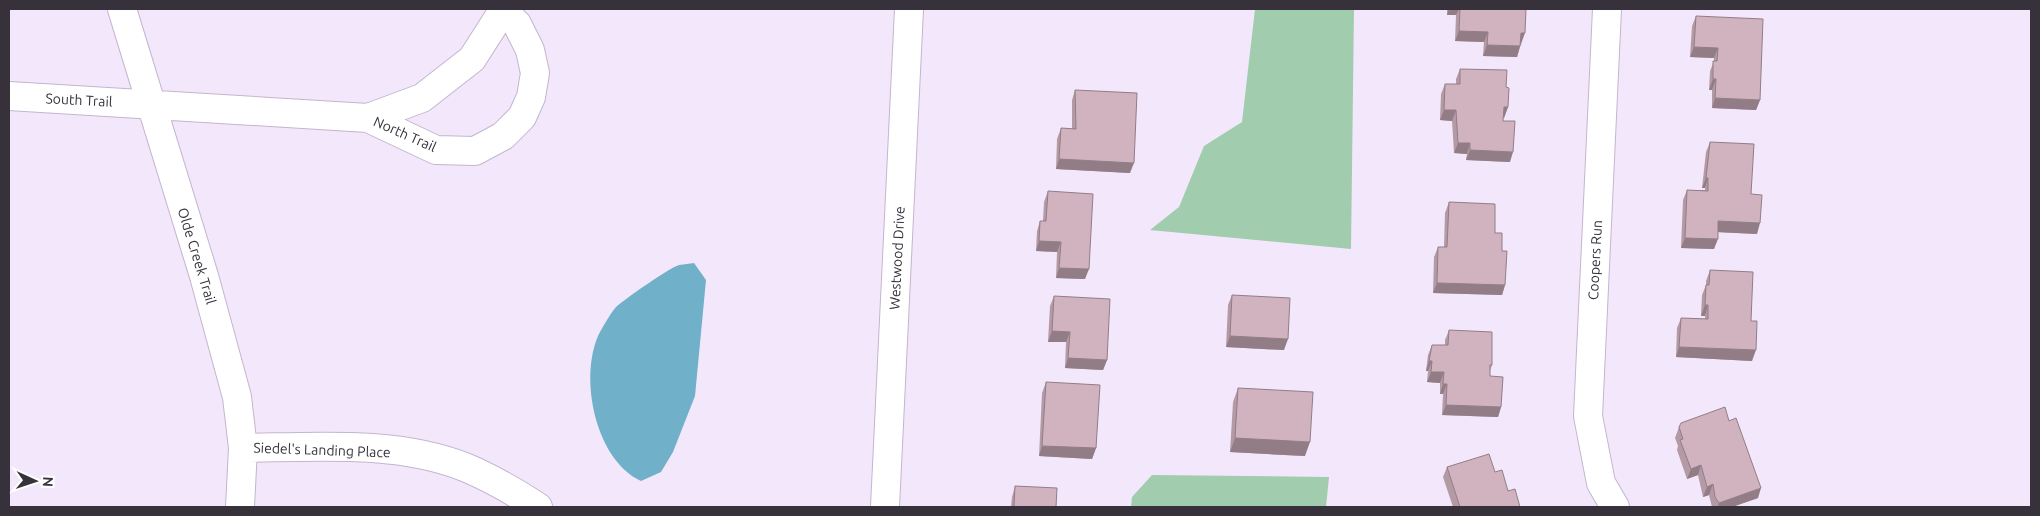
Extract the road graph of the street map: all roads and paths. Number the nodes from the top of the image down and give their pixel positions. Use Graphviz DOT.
graph roads {
  1 [pos="122,9"];
  2 [pos="909,9"];
  3 [pos="1607,9"];
  4 [pos="504,10"];
  5 [pos="9,96"];
  6 [pos="150,104"];
  7 [pos="368,118"];
  8 [pos="243,448"];
  9 [pos="240,507"];
  10 [pos="538,507"];
  11 [pos="885,507"];
  12 [pos="1615,507"];
  1 -- 6 [label="street, Olde Creek Trail"];
  2 -- 11 [label="street, Westwood Drive"];
  3 -- 12 [label="street, Coopers Run"];
  4 -- 7 [label="street, North Trail"];
  4 -- 7 [label="street, North Trail"];
  5 -- 6 [label="street, South Trail"];
  6 -- 7 [label="street, North Trail"];
  6 -- 8 [label="street, Olde Creek Trail"];
  8 -- 9 [label="street, Olde Creek Trail"];
  8 -- 10 [label="street, Siedel's Landing Place"];
}
